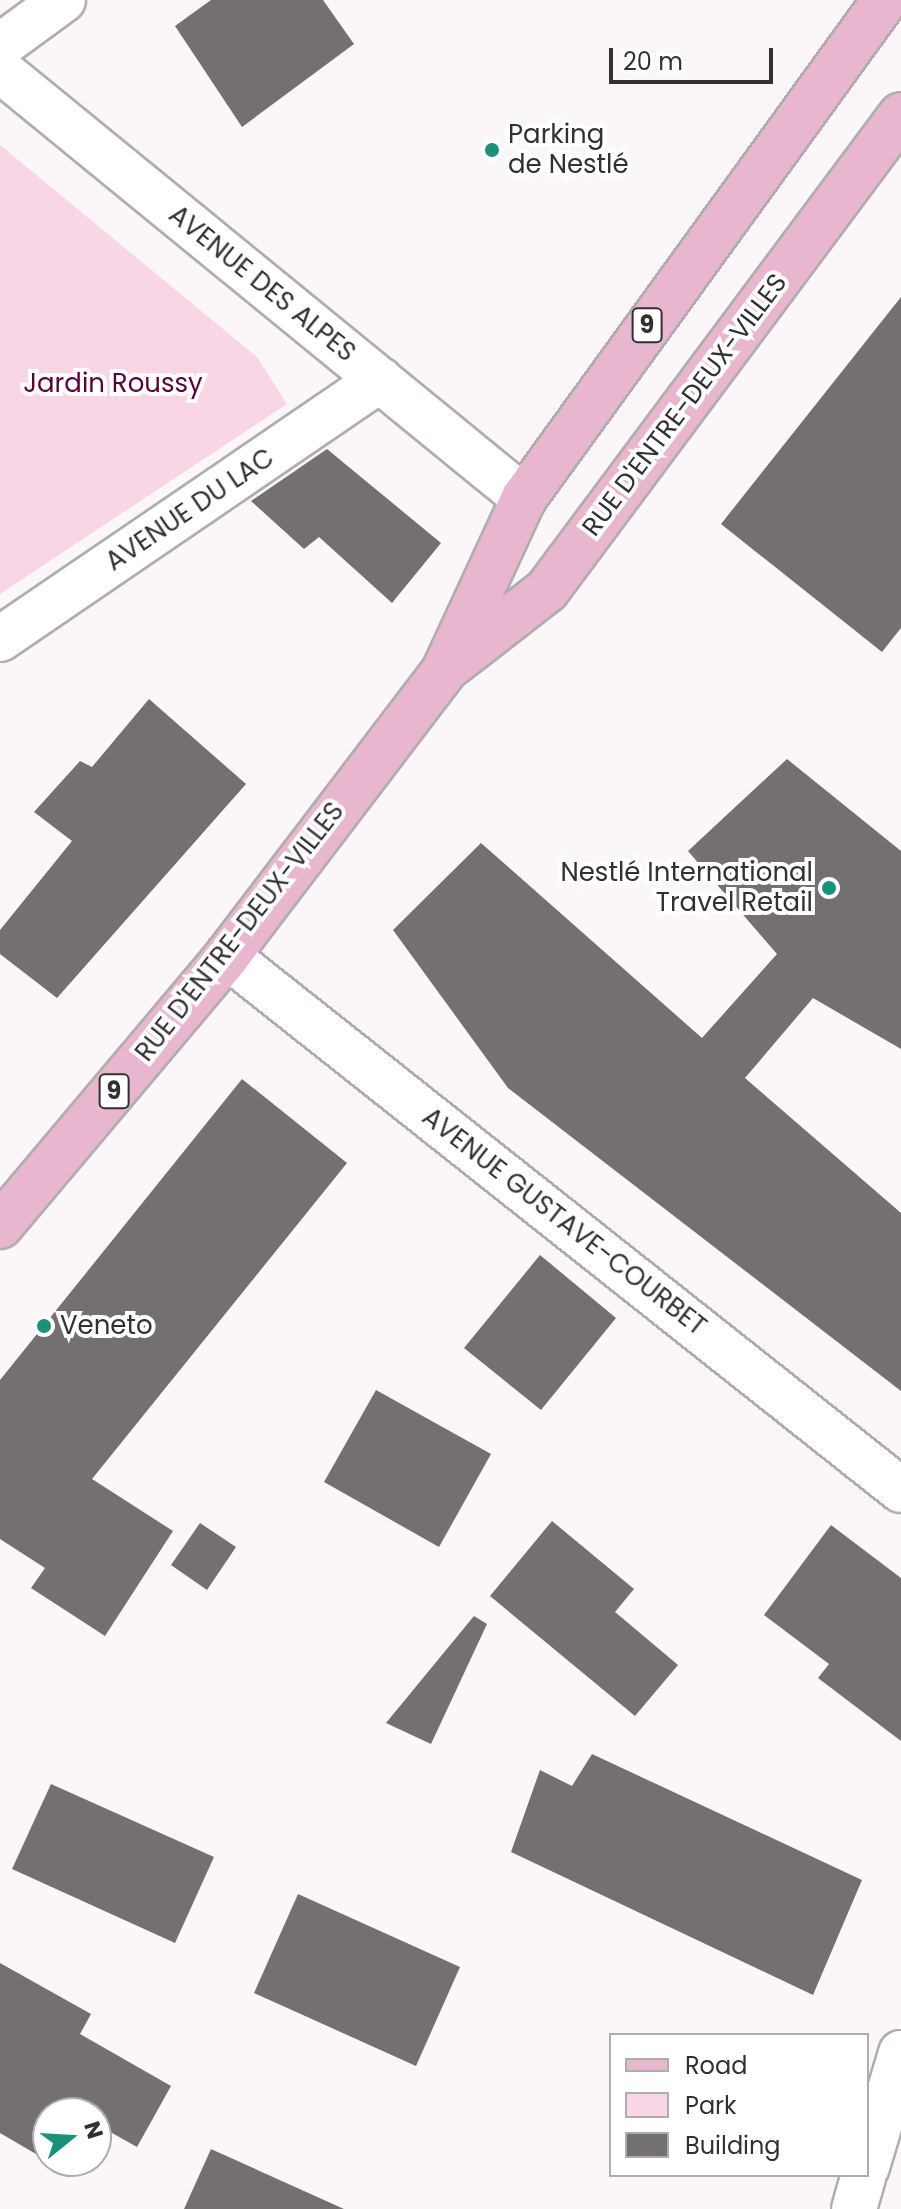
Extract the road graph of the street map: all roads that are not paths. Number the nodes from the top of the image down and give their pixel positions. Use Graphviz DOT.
graph roads {
  1 [pos="63,0"];
  2 [pos="885,0"];
  3 [pos="0,46"];
  4 [pos="0,70"];
  5 [pos="901,115"];
  6 [pos="380,380"];
  7 [pos="524,498"];
  8 [pos="0,639"];
  9 [pos="444,671"];
  10 [pos="227,956"];
  11 [pos="0,1226"];
  12 [pos="901,1490"];
  13 [pos="901,2053"];
  14 [pos="869,2160"];
  15 [pos="863,2177"];
  16 [pos="854,2209"];
  1 -- 3 [label="street"];
  2 -- 7 [label="main road, RUE D'ENTRE-DEUX-VILLES / 9"];
  4 -- 6 [label="street, AVENUE DES ALPES"];
  5 -- 9 [label="main road, RUE D'ENTRE-DEUX-VILLES / 9"];
  6 -- 7 [label="street, AVENUE DES ALPES"];
  6 -- 8 [label="street, AVENUE DU LAC"];
  7 -- 9 [label="main road, RUE D'ENTRE-DEUX-VILLES / 9"];
  9 -- 10 [label="main road, RUE D'ENTRE-DEUX-VILLES / 9"];
  10 -- 11 [label="main road, RUE D'ENTRE-DEUX-VILLES / 9"];
  10 -- 12 [label="street, AVENUE GUSTAVE-COURBET"];
  13 -- 14 [label="street"];
  15 -- 16 [label="street"];
}
